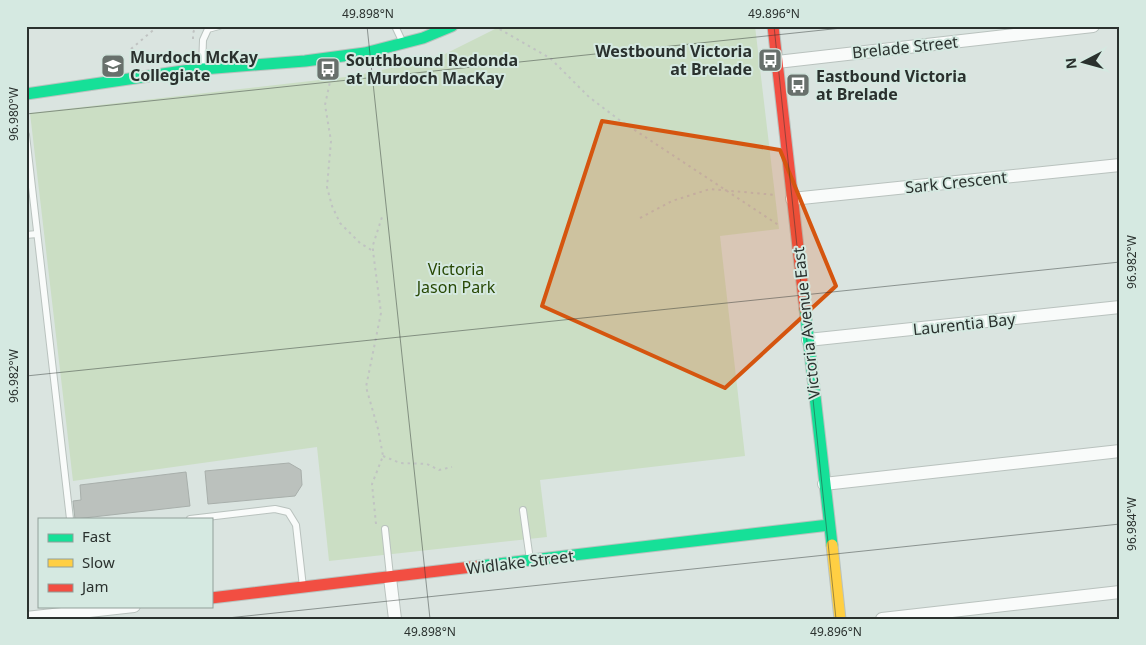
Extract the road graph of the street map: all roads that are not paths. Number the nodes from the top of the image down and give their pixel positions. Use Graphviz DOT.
graph roads {
  1 [pos="219,26"];
  2 [pos="396,26"];
  3 [pos="452,26"];
  4 [pos="773,26"];
  5 [pos="1093,26"];
  6 [pos="404,45"];
  7 [pos="777,62"];
  8 [pos="202,69"];
  9 [pos="26,94"];
  10 [pos="26,136"];
  11 [pos="1120,165"];
  12 [pos="792,199"];
  13 [pos="37,234"];
  14 [pos="26,235"];
  15 [pos="1120,307"];
  16 [pos="808,340"];
  17 [pos="1120,451"];
  18 [pos="824,484"];
  19 [pos="523,510"];
  20 [pos="70,518"];
  21 [pos="200,518"];
  22 [pos="829,525"];
  23 [pos="385,529"];
  24 [pos="530,561"];
  25 [pos="390,578"];
  26 [pos="303,587"];
  27 [pos="1120,592"];
  28 [pos="212,598"];
  29 [pos="116,608"];
  30 [pos="80,612"];
  31 [pos="26,618"];
  32 [pos="395,619"];
  33 [pos="840,619"];
  34 [pos="882,619"];
  1 -- 8 [label="lane"];
  2 -- 6 [label="lane"];
  3 -- 6 [label="street"];
  4 -- 7 [label="street, Victoria Avenue East"];
  5 -- 7 [label="street, Brelade Street"];
  6 -- 8 [label="street"];
  7 -- 12 [label="street, Victoria Avenue East"];
  8 -- 9 [label="street"];
  10 -- 13 [label="lane"];
  11 -- 12 [label="street, Sark Crescent"];
  12 -- 16 [label="street, Victoria Avenue East"];
  13 -- 14 [label="lane"];
  13 -- 20 [label="lane"];
  15 -- 16 [label="street, Laurentia Bay"];
  16 -- 18 [label="street, Victoria Avenue East"];
  17 -- 18 [label="street"];
  18 -- 22 [label="street, Victoria Avenue East"];
  19 -- 24 [label="lane"];
  21 -- 26 [label="lane"];
  22 -- 24 [label="street, Widlake Street"];
  22 -- 33 [label="street, Victoria Avenue East"];
  23 -- 25 [label="lane"];
  24 -- 25 [label="street, Widlake Street"];
  25 -- 26 [label="street, Widlake Street"];
  25 -- 32 [label="street"];
  26 -- 28 [label="street, Widlake Street"];
  27 -- 34 [label="street"];
  29 -- 30 [label="street"];
  30 -- 31 [label="street"];
}
